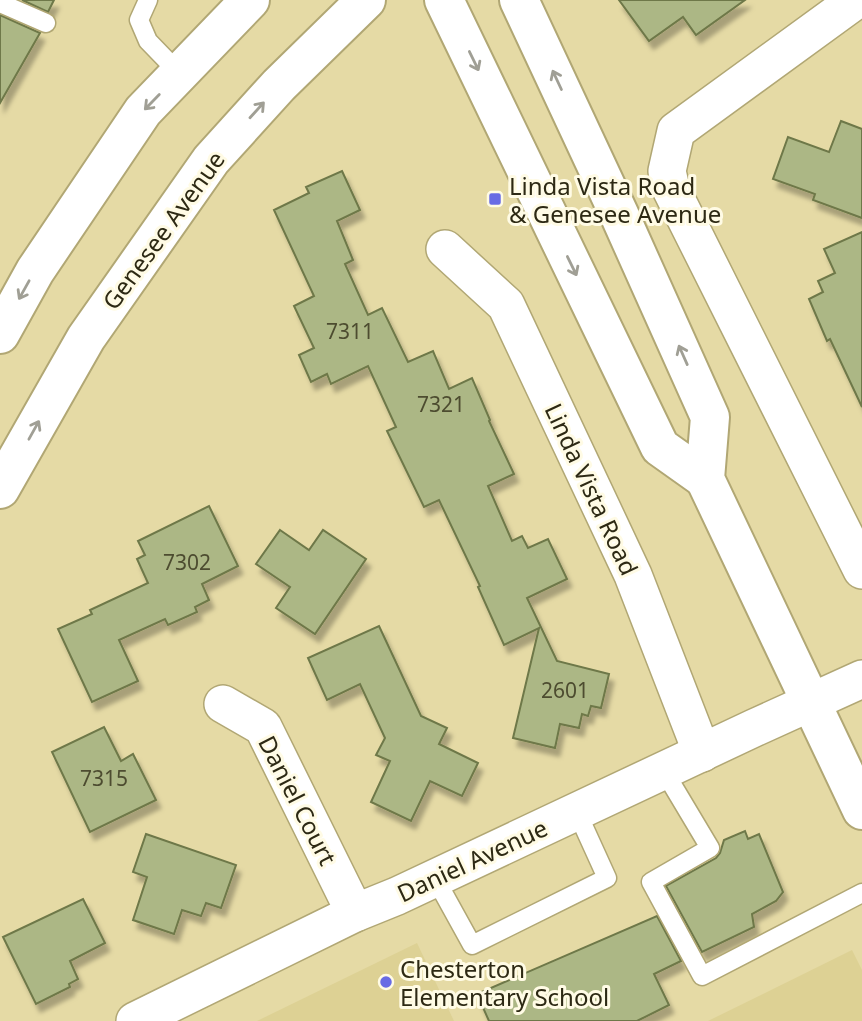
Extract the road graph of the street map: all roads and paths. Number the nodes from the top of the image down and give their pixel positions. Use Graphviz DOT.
graph roads {
  1 [pos="148,0"];
  2 [pos="250,0"];
  3 [pos="366,0"];
  4 [pos="444,0"];
  5 [pos="519,0"];
  6 [pos="856,0"];
  7 [pos="0,3"];
  8 [pos="46,23"];
  9 [pos="179,73"];
  10 [pos="445,249"];
  11 [pos="0,334"];
  12 [pos="705,479"];
  13 [pos="0,489"];
  14 [pos="862,570"];
  15 [pos="862,679"];
  16 [pos="223,704"];
  17 [pos="811,704"];
  18 [pos="702,753"];
  19 [pos="664,771"];
  20 [pos="862,810"];
  21 [pos="577,812"];
  22 [pos="435,878"];
  23 [pos="862,893"];
  24 [pos="355,912"];
  25 [pos="135,1021"];
  1 -- 9 [label="lane"];
  2 -- 9 [label="main road"];
  13 -- 3 [label="main road, Genesee Avenue, one-way"];
  4 -- 12 [label="main road, one-way"];
  12 -- 5 [label="main road, one-way"];
  6 -- 14 [label="street"];
  7 -- 8 [label="lane"];
  9 -- 11 [label="main road, one-way"];
  10 -- 18 [label="street, Linda Vista Road"];
  12 -- 17 [label="main road"];
  15 -- 17 [label="street, Daniel Avenue"];
  16 -- 24 [label="street, Daniel Court"];
  17 -- 18 [label="street, Daniel Avenue"];
  17 -- 20 [label="main road"];
  18 -- 19 [label="street, Daniel Avenue"];
  19 -- 21 [label="street, Daniel Avenue"];
  19 -- 23 [label="lane"];
  21 -- 22 [label="street, Daniel Avenue"];
  21 -- 22 [label="lane"];
  22 -- 24 [label="street, Daniel Avenue"];
  24 -- 25 [label="street, Daniel Avenue"];
}
